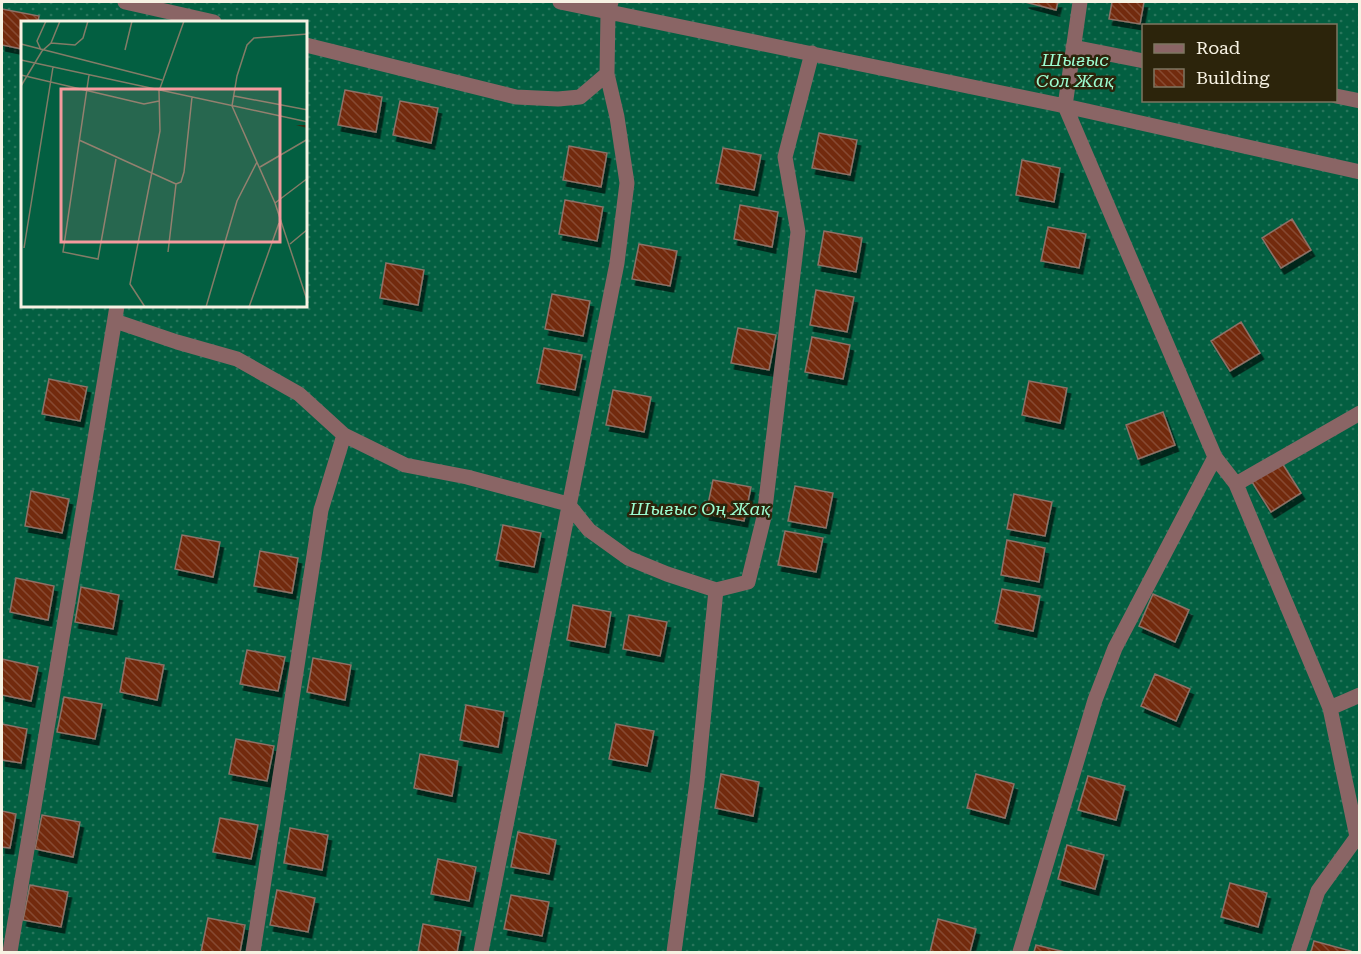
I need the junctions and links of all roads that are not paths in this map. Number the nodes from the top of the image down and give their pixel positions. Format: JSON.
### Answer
{"nodes":[{"id":1,"x":125,"y":2,"type":"edge"},
{"id":2,"x":560,"y":2,"type":"edge"},
{"id":3,"x":1080,"y":2,"type":"edge"},
{"id":4,"x":610,"y":7,"type":"edge"},
{"id":5,"x":161,"y":11,"type":"edge"},
{"id":6,"x":209,"y":21,"type":"edge"},
{"id":7,"x":308,"y":45,"type":"edge"},
{"id":8,"x":1073,"y":48,"type":"junction"},
{"id":9,"x":812,"y":53,"type":"junction"},
{"id":10,"x":1142,"y":60,"type":"edge"},
{"id":11,"x":607,"y":74,"type":"junction"},
{"id":12,"x":1337,"y":96,"type":"edge"},
{"id":13,"x":1359,"y":100,"type":"edge"},
{"id":14,"x":1065,"y":106,"type":"junction"},
{"id":15,"x":1359,"y":172,"type":"edge"},
{"id":16,"x":116,"y":313,"type":"edge"},
{"id":17,"x":1359,"y":413,"type":"edge"},
{"id":18,"x":344,"y":435,"type":"junction"},
{"id":19,"x":1215,"y":457,"type":"junction"},
{"id":20,"x":1236,"y":484,"type":"junction"},
{"id":21,"x":568,"y":504,"type":"junction"},
{"id":22,"x":716,"y":590,"type":"junction"},
{"id":23,"x":1359,"y":695,"type":"edge"},
{"id":24,"x":1330,"y":708,"type":"junction"},
{"id":25,"x":1358,"y":839,"type":"edge"},
{"id":26,"x":10,"y":952,"type":"edge"},
{"id":27,"x":253,"y":952,"type":"edge"},
{"id":28,"x":481,"y":952,"type":"edge"},
{"id":29,"x":674,"y":952,"type":"edge"},
{"id":30,"x":1020,"y":952,"type":"edge"},
{"id":31,"x":1298,"y":952,"type":"edge"}],
"edges":[{"from":1,"to":5,"type":"street"},
{"from":2,"to":4,"type":"street"},
{"from":3,"to":8,"type":"street"},
{"from":4,"to":9,"type":"street"},
{"from":4,"to":11,"type":"street"},
{"from":5,"to":6,"type":"street"},
{"from":7,"to":11,"type":"street"},
{"from":8,"to":10,"type":"street"},
{"from":8,"to":14,"type":"street"},
{"from":9,"to":14,"type":"street"},
{"from":9,"to":22,"type":"street"},
{"from":11,"to":21,"type":"street"},
{"from":12,"to":13,"type":"street"},
{"from":14,"to":15,"type":"street"},
{"from":14,"to":19,"type":"street"},
{"from":16,"to":18,"type":"street"},
{"from":16,"to":26,"type":"street"},
{"from":17,"to":20,"type":"street"},
{"from":18,"to":21,"type":"street"},
{"from":18,"to":27,"type":"street"},
{"from":19,"to":20,"type":"street"},
{"from":19,"to":30,"type":"street"},
{"from":20,"to":24,"type":"street"},
{"from":21,"to":22,"type":"street"},
{"from":21,"to":28,"type":"street"},
{"from":22,"to":29,"type":"street"},
{"from":23,"to":24,"type":"street"},
{"from":24,"to":25,"type":"street"},
{"from":25,"to":31,"type":"street"}]}
